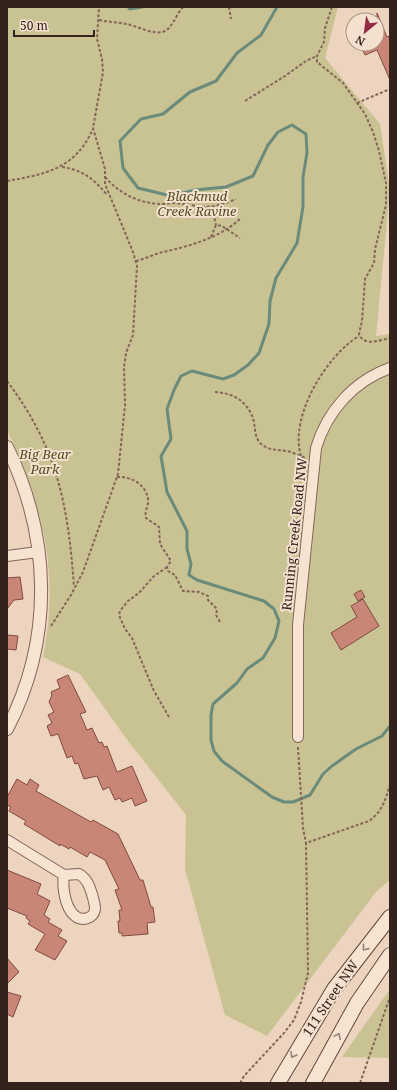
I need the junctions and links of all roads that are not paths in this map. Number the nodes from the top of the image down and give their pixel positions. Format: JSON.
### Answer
{"nodes":[{"id":1,"x":390,"y":368,"type":"edge"},
{"id":2,"x":7,"y":447,"type":"edge"},
{"id":3,"x":38,"y":552,"type":"junction"},
{"id":4,"x":7,"y":556,"type":"edge"},
{"id":5,"x":7,"y":728,"type":"edge"},
{"id":6,"x":298,"y":737,"type":"dead end"},
{"id":7,"x":7,"y":840,"type":"edge"},
{"id":8,"x":64,"y":874,"type":"junction"},
{"id":9,"x":390,"y":918,"type":"edge"},
{"id":10,"x":390,"y":955,"type":"edge"},
{"id":11,"x":278,"y":1083,"type":"edge"},
{"id":12,"x":313,"y":1083,"type":"edge"}],
"edges":[{"from":1,"to":6,"type":"street","name":"Running Creek Road NW"},
{"from":2,"to":3,"type":"street"},
{"from":3,"to":4,"type":"street"},
{"from":3,"to":5,"type":"street"},
{"from":7,"to":8,"type":"street"},
{"from":8,"to":8,"type":"street"},
{"from":9,"to":11,"type":"main road","name":"111 Street NW","one_way":true},
{"from":12,"to":10,"type":"main road","name":"111 Street NW","one_way":true}]}
